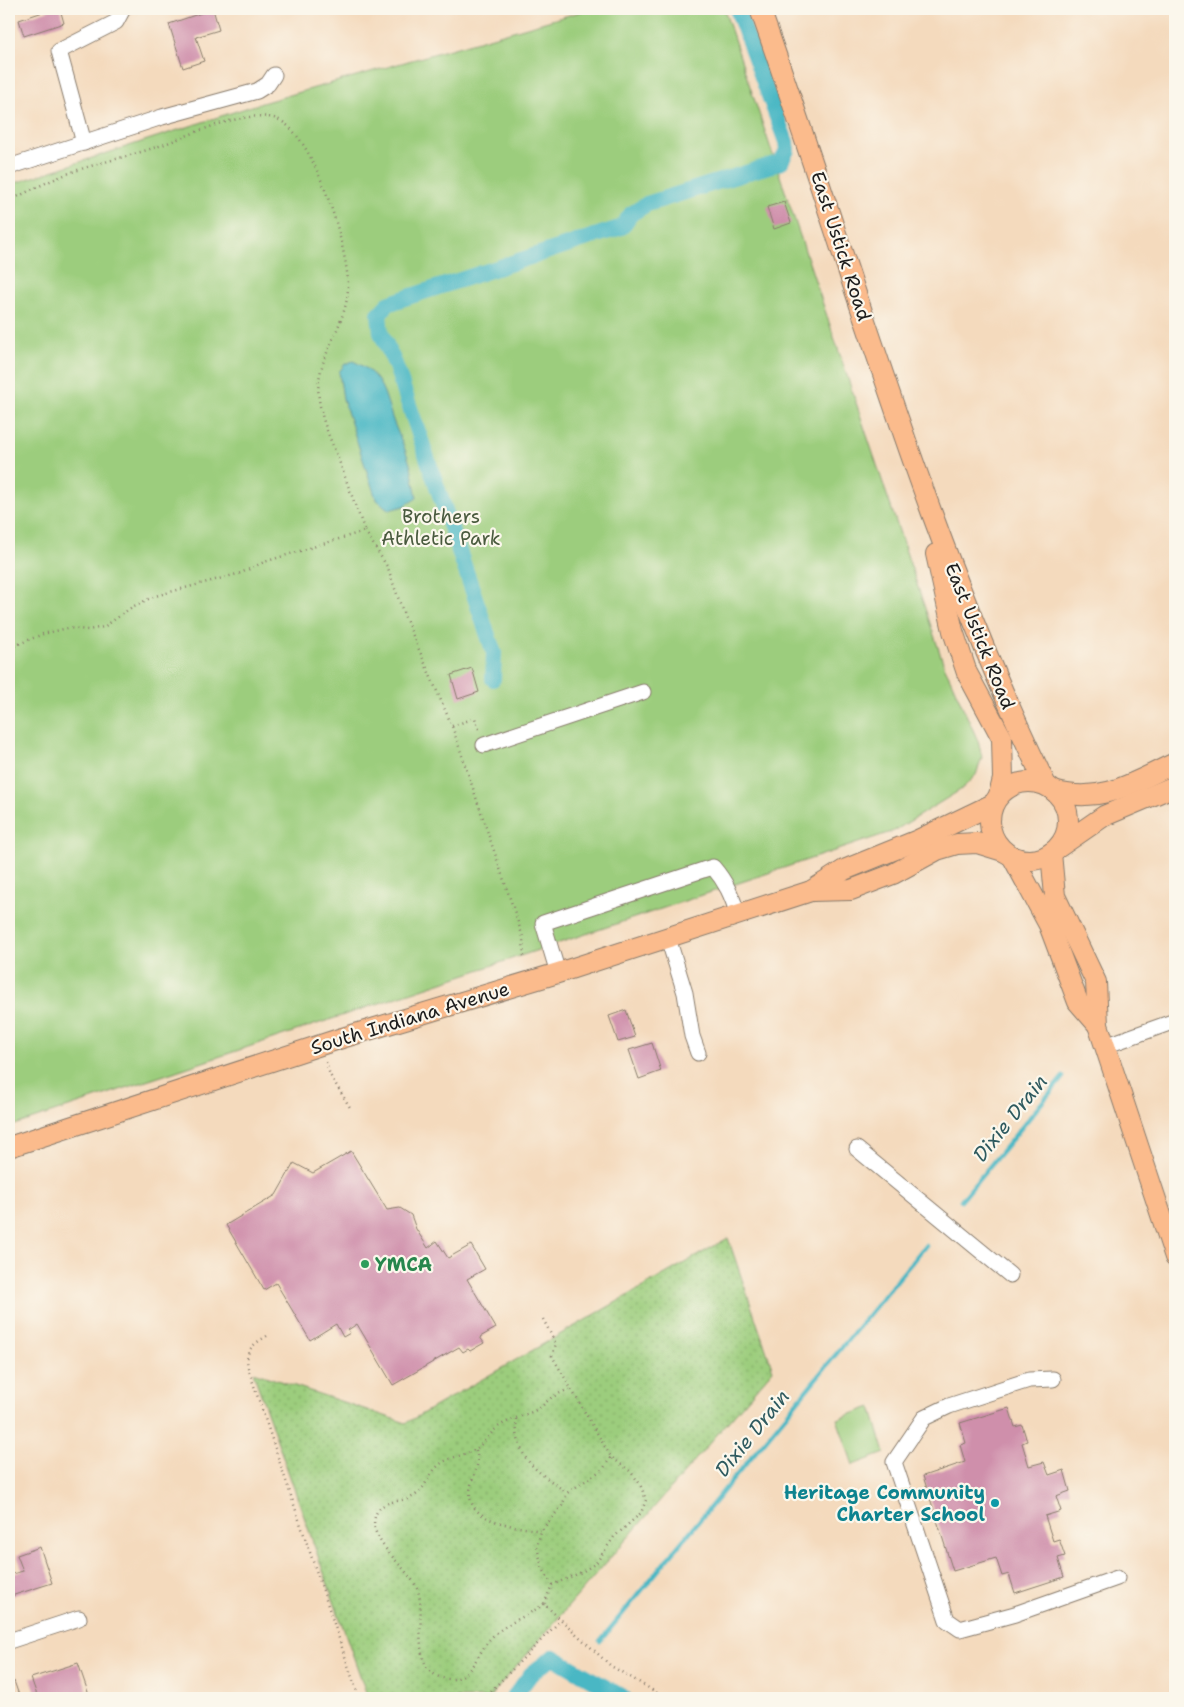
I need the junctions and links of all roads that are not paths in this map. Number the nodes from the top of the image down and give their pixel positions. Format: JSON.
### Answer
{"nodes":[{"id":1,"x":123,"y":9,"type":"edge"},
{"id":2,"x":760,"y":9,"type":"edge"},
{"id":3,"x":274,"y":75,"type":"dead end"},
{"id":4,"x":84,"y":143,"type":"junction"},
{"id":5,"x":9,"y":167,"type":"edge"},
{"id":6,"x":921,"y":483,"type":"junction"},
{"id":7,"x":643,"y":692,"type":"dead end"},
{"id":8,"x":484,"y":745,"type":"road end"},
{"id":9,"x":1175,"y":763,"type":"edge"},
{"id":10,"x":1175,"y":786,"type":"edge"},
{"id":11,"x":1050,"y":788,"type":"junction"},
{"id":12,"x":996,"y":799,"type":"junction"},
{"id":13,"x":1055,"y":850,"type":"junction"},
{"id":14,"x":1007,"y":854,"type":"junction"},
{"id":15,"x":811,"y":891,"type":"junction"},
{"id":16,"x":738,"y":915,"type":"junction"},
{"id":17,"x":668,"y":938,"type":"junction"},
{"id":18,"x":558,"y":973,"type":"junction"},
{"id":19,"x":1175,"y":1021,"type":"edge"},
{"id":20,"x":1098,"y":1025,"type":"junction"},
{"id":21,"x":1105,"y":1046,"type":"junction"},
{"id":22,"x":698,"y":1053,"type":"dead end"},
{"id":23,"x":9,"y":1147,"type":"edge"},
{"id":24,"x":857,"y":1149,"type":"dead end"},
{"id":25,"x":1175,"y":1257,"type":"edge"},
{"id":26,"x":1010,"y":1275,"type":"dead end"},
{"id":27,"x":1053,"y":1380,"type":"dead end"},
{"id":28,"x":1117,"y":1578,"type":"dead end"},
{"id":29,"x":79,"y":1618,"type":"dead end"},
{"id":30,"x":9,"y":1641,"type":"edge"}],
"edges":[{"from":1,"to":4,"type":"street"},
{"from":2,"to":6,"type":"main road","name":"East Ustick Road"},
{"from":3,"to":4,"type":"street"},
{"from":4,"to":5,"type":"street"},
{"from":6,"to":11,"type":"main road","name":"East Ustick Road"},
{"from":6,"to":12,"type":"main road","name":"East Ustick Road"},
{"from":7,"to":8,"type":"street"},
{"from":9,"to":11,"type":"main road"},
{"from":10,"to":13,"type":"main road"},
{"from":11,"to":12,"type":"main road"},
{"from":11,"to":13,"type":"main road"},
{"from":12,"to":14,"type":"main road"},
{"from":12,"to":15,"type":"main road","name":"South Indiana Avenue"},
{"from":13,"to":14,"type":"main road"},
{"from":13,"to":20,"type":"main road"},
{"from":14,"to":15,"type":"main road","name":"South Indiana Avenue"},
{"from":14,"to":20,"type":"main road"},
{"from":15,"to":16,"type":"main road","name":"South Indiana Avenue"},
{"from":16,"to":17,"type":"main road","name":"South Indiana Avenue"},
{"from":16,"to":18,"type":"street"},
{"from":17,"to":18,"type":"main road","name":"South Indiana Avenue"},
{"from":17,"to":22,"type":"street"},
{"from":18,"to":23,"type":"main road","name":"South Indiana Avenue"},
{"from":19,"to":21,"type":"street"},
{"from":20,"to":21,"type":"main road"},
{"from":21,"to":25,"type":"main road"},
{"from":24,"to":26,"type":"street"},
{"from":27,"to":28,"type":"street"},
{"from":29,"to":30,"type":"street"}]}
